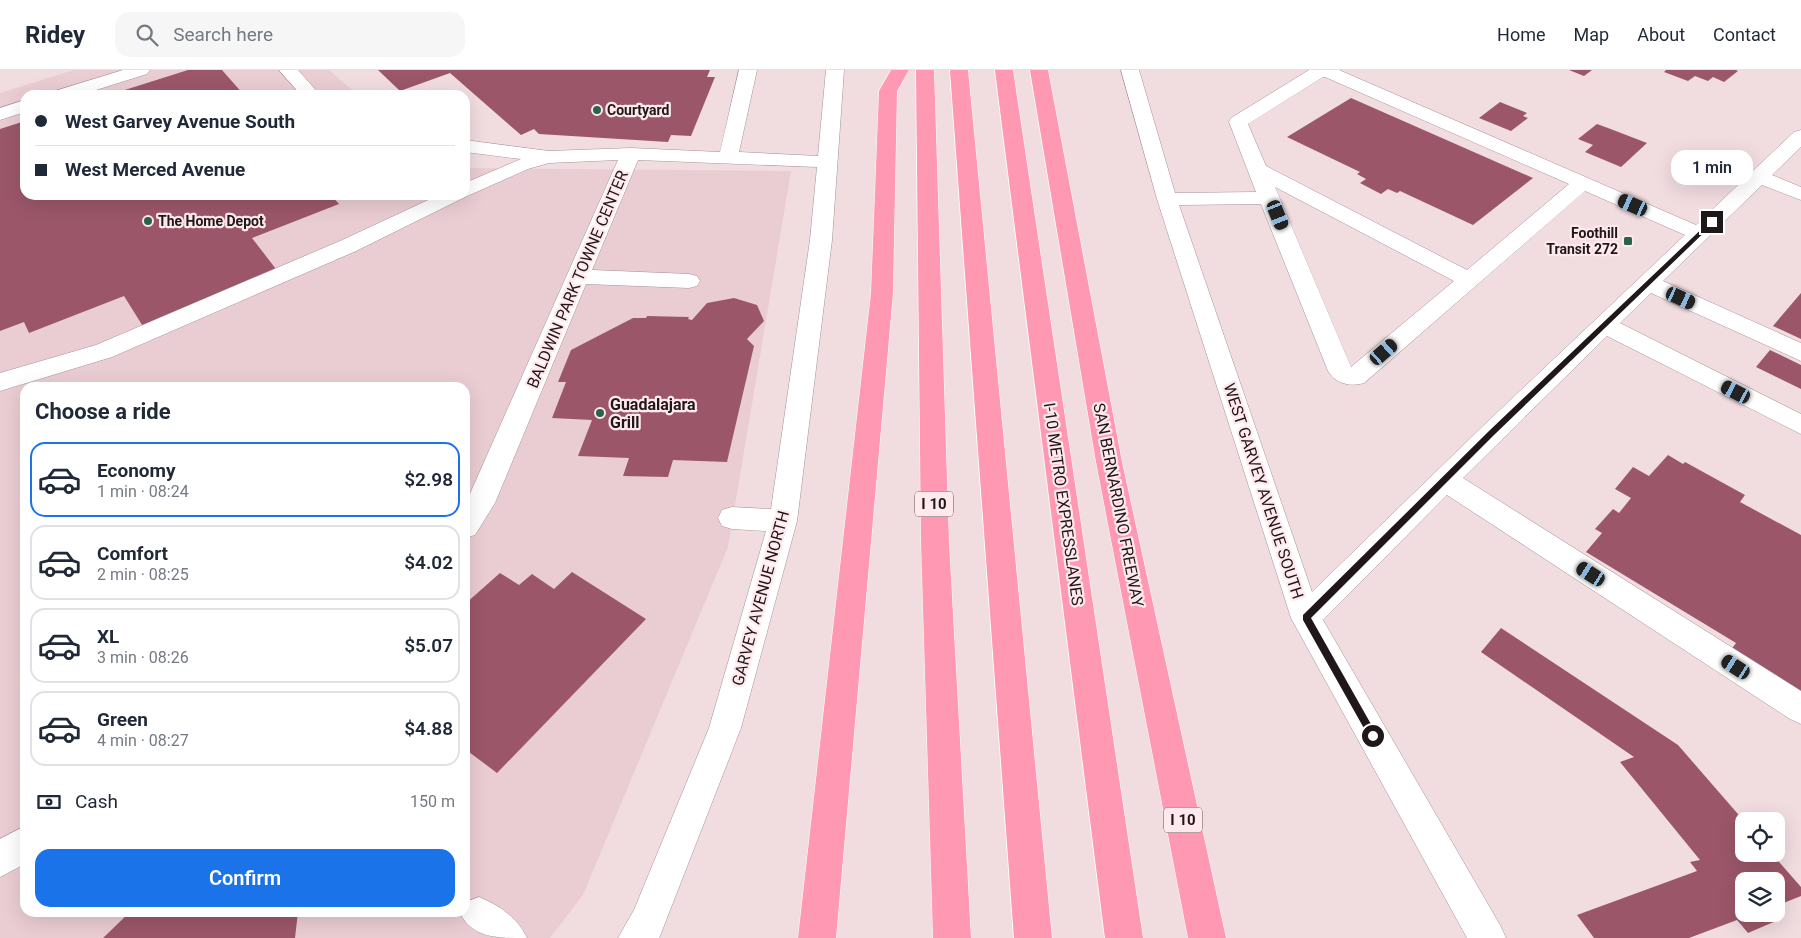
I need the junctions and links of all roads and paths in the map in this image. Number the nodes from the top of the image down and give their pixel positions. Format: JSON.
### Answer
{"nodes":[{"id":1,"x":141,"y":70,"type":"edge"},
{"id":2,"x":288,"y":70,"type":"edge"},
{"id":3,"x":748,"y":70,"type":"edge"},
{"id":4,"x":835,"y":70,"type":"edge"},
{"id":5,"x":900,"y":70,"type":"edge"},
{"id":6,"x":925,"y":70,"type":"edge"},
{"id":7,"x":960,"y":70,"type":"edge"},
{"id":8,"x":1004,"y":70,"type":"edge"},
{"id":9,"x":1038,"y":70,"type":"edge"},
{"id":10,"x":1130,"y":70,"type":"edge"},
{"id":11,"x":76,"y":90,"type":"edge"},
{"id":12,"x":306,"y":90,"type":"edge"},
{"id":13,"x":20,"y":108,"type":"edge"},
{"id":14,"x":0,"y":114,"type":"edge"},
{"id":15,"x":1801,"y":136,"type":"edge"},
{"id":16,"x":470,"y":146,"type":"edge"},
{"id":17,"x":631,"y":154,"type":"junction"},
{"id":18,"x":548,"y":157,"type":"junction"},
{"id":19,"x":728,"y":158,"type":"junction"},
{"id":20,"x":828,"y":162,"type":"junction"},
{"id":21,"x":1258,"y":170,"type":"junction"},
{"id":22,"x":1759,"y":177,"type":"junction"},
{"id":23,"x":1583,"y":183,"type":"junction"},
{"id":24,"x":470,"y":189,"type":"edge"},
{"id":25,"x":1801,"y":194,"type":"edge"},
{"id":26,"x":1271,"y":198,"type":"junction"},
{"id":27,"x":1167,"y":199,"type":"junction"},
{"id":28,"x":445,"y":200,"type":"edge"},
{"id":29,"x":1700,"y":234,"type":"junction"},
{"id":30,"x":578,"y":277,"type":"junction"},
{"id":31,"x":1468,"y":279,"type":"junction"},
{"id":32,"x":689,"y":281,"type":"dead end"},
{"id":33,"x":1648,"y":283,"type":"junction"},
{"id":34,"x":1605,"y":325,"type":"junction"},
{"id":35,"x":1801,"y":352,"type":"edge"},
{"id":36,"x":0,"y":382,"type":"edge"},
{"id":37,"x":1801,"y":425,"type":"edge"},
{"id":38,"x":1445,"y":480,"type":"junction"},
{"id":39,"x":732,"y":518,"type":"dead end"},
{"id":40,"x":470,"y":520,"type":"edge"},
{"id":41,"x":783,"y":521,"type":"junction"},
{"id":42,"x":1306,"y":618,"type":"junction"},
{"id":43,"x":1159,"y":701,"type":"junction"},
{"id":44,"x":1801,"y":709,"type":"edge"},
{"id":45,"x":20,"y":847,"type":"edge"},
{"id":46,"x":0,"y":859,"type":"edge"},
{"id":47,"x":479,"y":915,"type":"dead end"},
{"id":48,"x":508,"y":938,"type":"edge"},
{"id":49,"x":637,"y":938,"type":"edge"},
{"id":50,"x":817,"y":938,"type":"edge"},
{"id":51,"x":952,"y":938,"type":"edge"},
{"id":52,"x":1033,"y":938,"type":"edge"},
{"id":53,"x":1124,"y":938,"type":"edge"},
{"id":54,"x":1207,"y":938,"type":"edge"},
{"id":55,"x":1226,"y":938,"type":"edge"},
{"id":56,"x":1487,"y":938,"type":"edge"}],
"edges":[{"from":1,"to":11,"type":"street"},
{"from":2,"to":12,"type":"street"},
{"from":3,"to":19,"type":"street"},
{"from":4,"to":20,"type":"street","name":"GARVEY AVENUE NORTH"},
{"from":5,"to":50,"type":"highway"},
{"from":6,"to":51,"type":"highway","number":"I 10"},
{"from":7,"to":52,"type":"highway"},
{"from":8,"to":53,"type":"highway","name":"I-10 METRO EXPRESSLANES"},
{"from":9,"to":43,"type":"highway","name":"SAN BERNARDINO FREEWAY","number":"I 10"},
{"from":10,"to":27,"type":"street","name":"WEST GARVEY AVENUE SOUTH"},
{"from":13,"to":14,"type":"street"},
{"from":15,"to":22,"type":"street"},
{"from":16,"to":18,"type":"street"},
{"from":17,"to":18,"type":"street"},
{"from":17,"to":19,"type":"street","name":"BALDWIN PARK TOWNE CENTER"},
{"from":17,"to":30,"type":"street","name":"BALDWIN PARK TOWNE CENTER"},
{"from":18,"to":24,"type":"street"},
{"from":19,"to":20,"type":"street","name":"BALDWIN PARK TOWNE CENTER"},
{"from":20,"to":41,"type":"street","name":"GARVEY AVENUE NORTH"},
{"from":21,"to":23,"type":"street"},
{"from":21,"to":26,"type":"street"},
{"from":21,"to":31,"type":"street"},
{"from":22,"to":25,"type":"street"},
{"from":22,"to":29,"type":"street"},
{"from":23,"to":29,"type":"street"},
{"from":23,"to":31,"type":"street"},
{"from":26,"to":27,"type":"street"},
{"from":26,"to":31,"type":"street"},
{"from":27,"to":42,"type":"street","name":"WEST GARVEY AVENUE SOUTH"},
{"from":28,"to":36,"type":"street"},
{"from":29,"to":33,"type":"street"},
{"from":30,"to":32,"type":"street"},
{"from":30,"to":40,"type":"street","name":"BALDWIN PARK TOWNE CENTER"},
{"from":33,"to":34,"type":"street"},
{"from":33,"to":35,"type":"street"},
{"from":34,"to":37,"type":"street"},
{"from":34,"to":38,"type":"street"},
{"from":38,"to":42,"type":"street"},
{"from":38,"to":44,"type":"street"},
{"from":39,"to":41,"type":"street"},
{"from":41,"to":49,"type":"street","name":"GARVEY AVENUE NORTH"},
{"from":42,"to":56,"type":"street","name":"WEST GARVEY AVENUE SOUTH"},
{"from":43,"to":54,"type":"highway","name":"SAN BERNARDINO FREEWAY","number":"I 10"},
{"from":43,"to":55,"type":"highway"},
{"from":45,"to":46,"type":"street"},
{"from":47,"to":48,"type":"street"}]}
